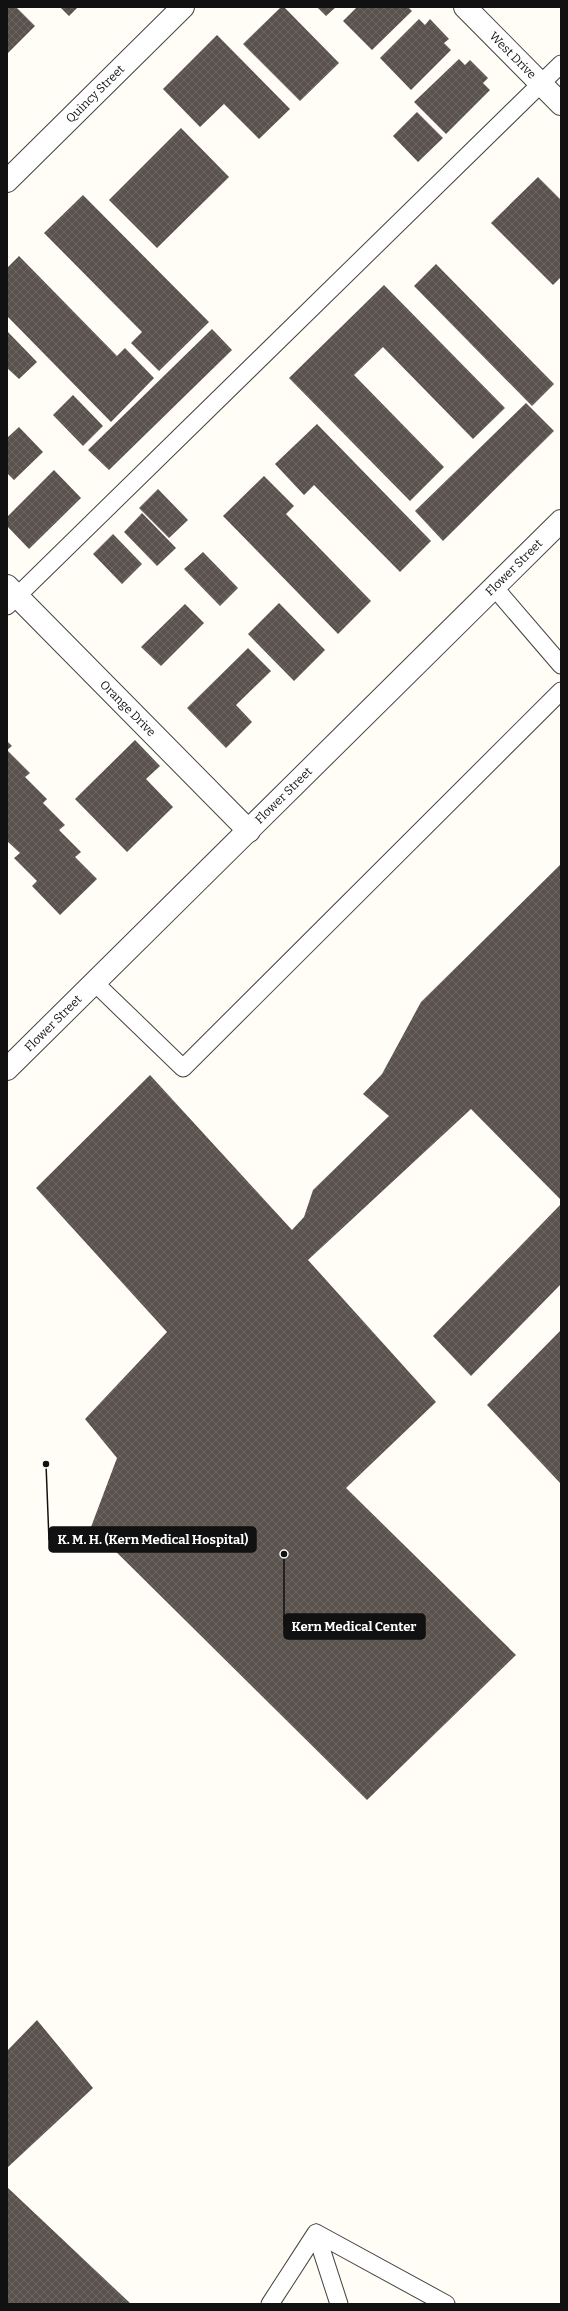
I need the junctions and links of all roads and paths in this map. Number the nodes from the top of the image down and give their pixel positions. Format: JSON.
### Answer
{"nodes":[{"id":1,"x":183,"y":7,"type":"edge"},
{"id":2,"x":464,"y":7,"type":"edge"},
{"id":3,"x":561,"y":64,"type":"edge"},
{"id":4,"x":541,"y":84,"type":"junction"},
{"id":5,"x":561,"y":104,"type":"edge"},
{"id":6,"x":7,"y":181,"type":"edge"},
{"id":7,"x":561,"y":521,"type":"edge"},
{"id":8,"x":494,"y":587,"type":"junction"},
{"id":9,"x":10,"y":596,"type":"edge"},
{"id":10,"x":561,"y":665,"type":"edge"},
{"id":11,"x":561,"y":691,"type":"edge"},
{"id":12,"x":249,"y":830,"type":"junction"},
{"id":13,"x":94,"y":983,"type":"junction"},
{"id":14,"x":7,"y":1070,"type":"edge"},
{"id":15,"x":316,"y":2233,"type":"junction"},
{"id":16,"x":270,"y":2304,"type":"edge"},
{"id":17,"x":339,"y":2304,"type":"edge"},
{"id":18,"x":446,"y":2304,"type":"edge"}],
"edges":[{"from":1,"to":6,"type":"street","name":"Quincy Street"},
{"from":2,"to":4,"type":"street","name":"West Drive"},
{"from":3,"to":4,"type":"lane"},
{"from":4,"to":5,"type":"street","name":"West Drive"},
{"from":4,"to":9,"type":"lane"},
{"from":7,"to":8,"type":"street","name":"Flower Street"},
{"from":8,"to":10,"type":"lane"},
{"from":8,"to":12,"type":"street","name":"Flower Street"},
{"from":9,"to":12,"type":"street","name":"Orange Drive"},
{"from":11,"to":13,"type":"lane"},
{"from":12,"to":13,"type":"street","name":"Flower Street"},
{"from":13,"to":14,"type":"street","name":"Flower Street"},
{"from":15,"to":16,"type":"lane"},
{"from":15,"to":17,"type":"lane"},
{"from":15,"to":18,"type":"lane"}]}
